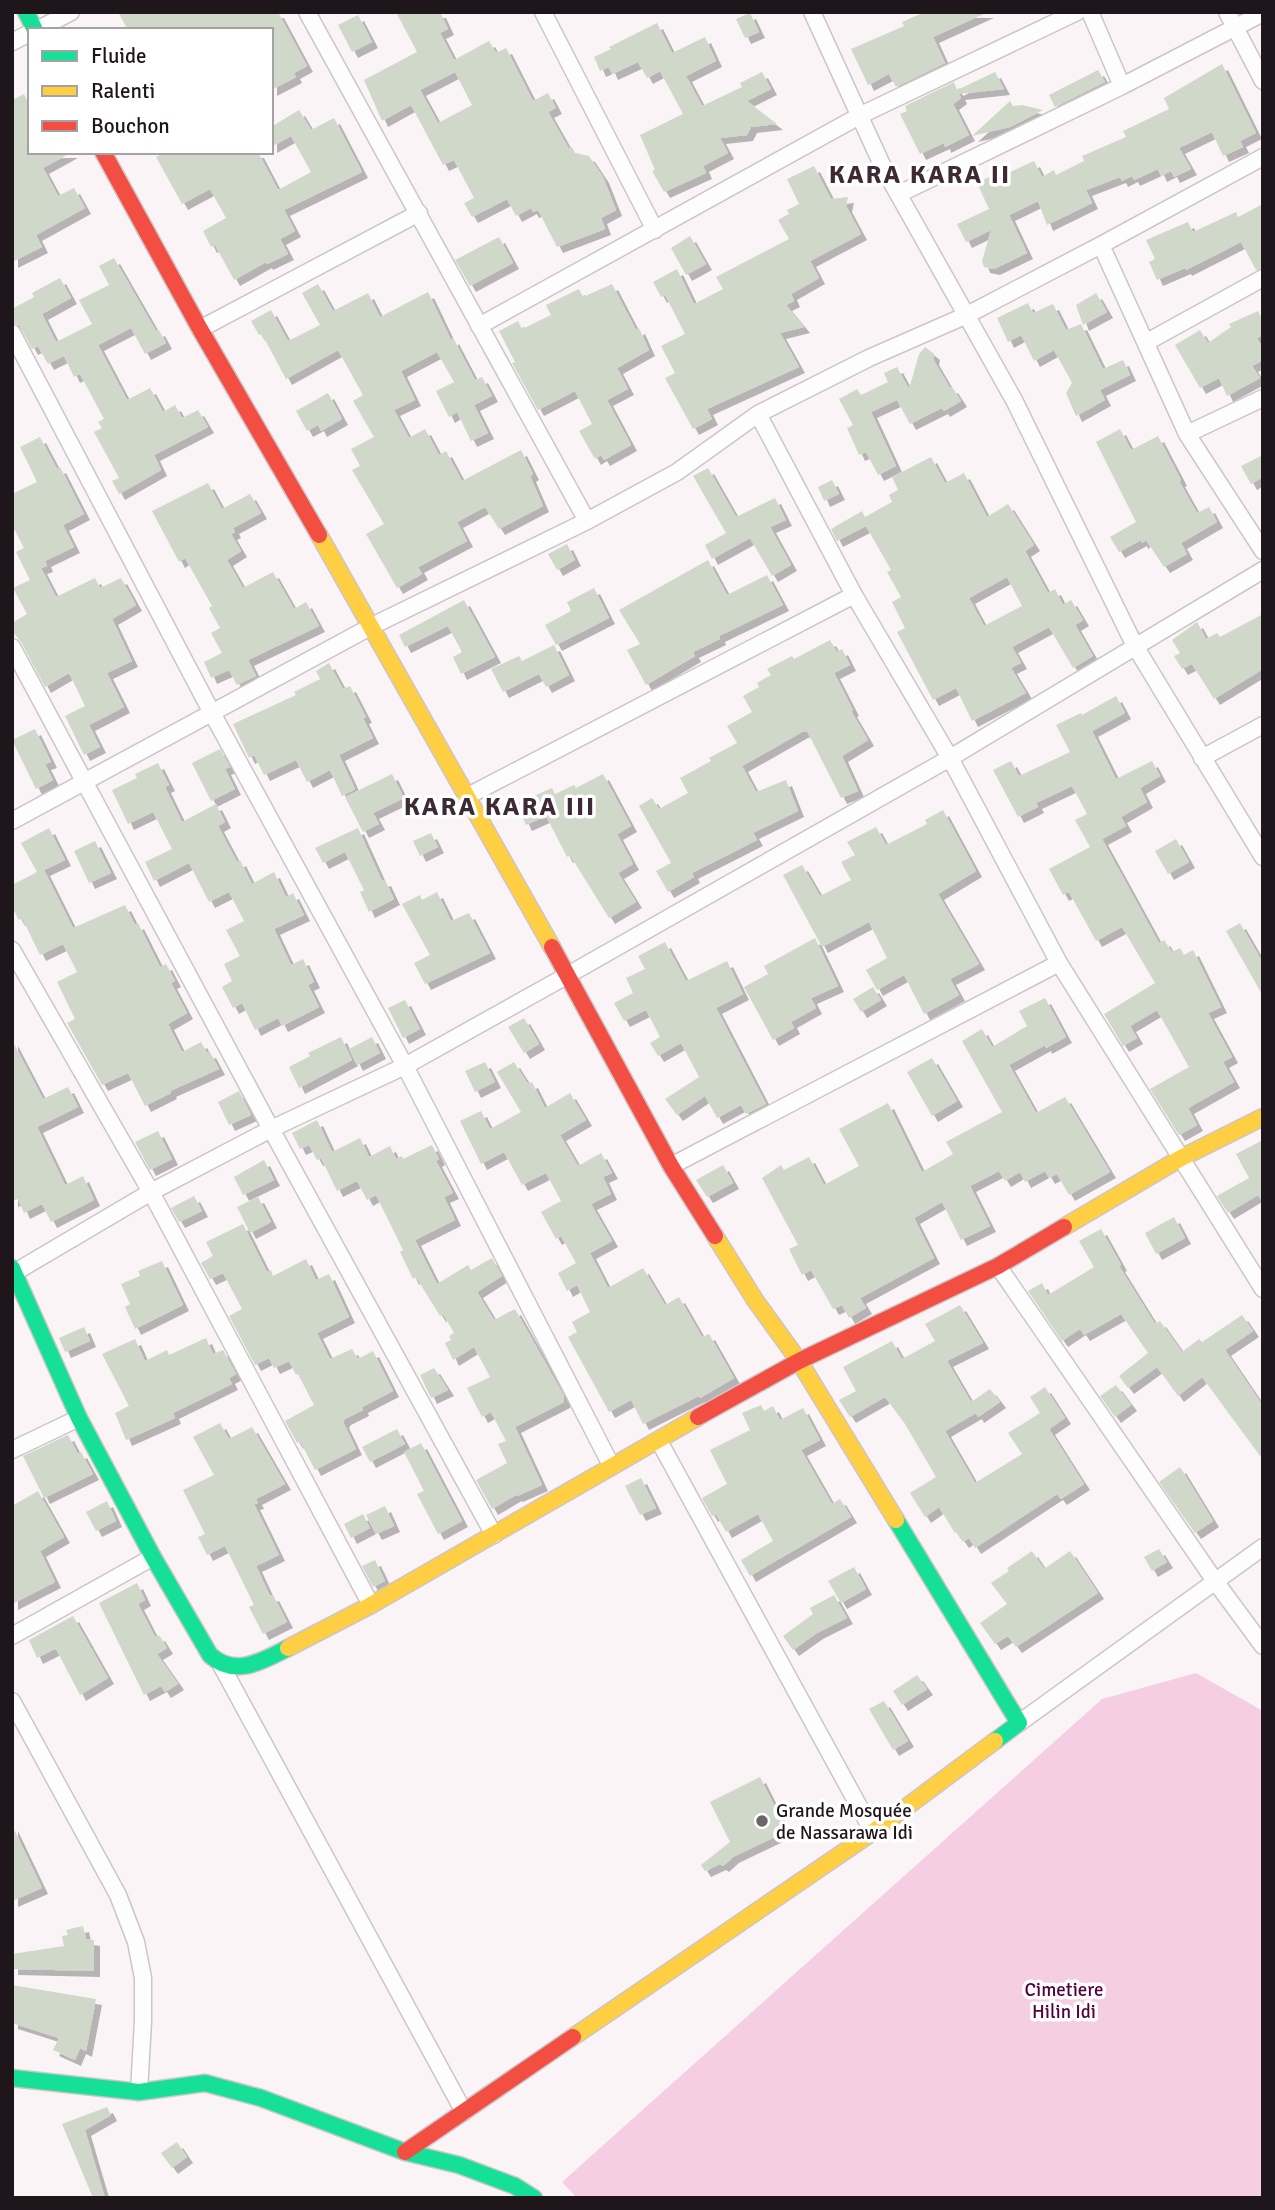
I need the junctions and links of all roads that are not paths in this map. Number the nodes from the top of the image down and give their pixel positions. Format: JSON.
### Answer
{"nodes":[{"id":1,"x":26,"y":12,"type":"edge"},
{"id":2,"x":71,"y":12,"type":"edge"},
{"id":3,"x":307,"y":12,"type":"edge"},
{"id":4,"x":543,"y":12,"type":"edge"},
{"id":5,"x":812,"y":12,"type":"edge"},
{"id":6,"x":1077,"y":12,"type":"edge"},
{"id":7,"x":1090,"y":12,"type":"edge"},
{"id":8,"x":1227,"y":12,"type":"edge"},
{"id":9,"x":1263,"y":13,"type":"edge"},
{"id":10,"x":35,"y":28,"type":"edge"},
{"id":11,"x":40,"y":28,"type":"edge"},
{"id":12,"x":1235,"y":28,"type":"junction"},
{"id":13,"x":28,"y":34,"type":"edge"},
{"id":14,"x":12,"y":42,"type":"edge"},
{"id":15,"x":1263,"y":81,"type":"edge"},
{"id":16,"x":1122,"y":86,"type":"junction"},
{"id":17,"x":861,"y":115,"type":"junction"},
{"id":18,"x":104,"y":154,"type":"edge"},
{"id":19,"x":1263,"y":157,"type":"edge"},
{"id":20,"x":899,"y":194,"type":"junction"},
{"id":21,"x":419,"y":213,"type":"junction"},
{"id":22,"x":655,"y":230,"type":"junction"},
{"id":23,"x":1101,"y":245,"type":"junction"},
{"id":24,"x":1263,"y":278,"type":"edge"},
{"id":25,"x":967,"y":314,"type":"junction"},
{"id":26,"x":479,"y":326,"type":"junction"},
{"id":27,"x":200,"y":329,"type":"junction"},
{"id":28,"x":12,"y":333,"type":"edge"},
{"id":29,"x":1147,"y":342,"type":"junction"},
{"id":30,"x":1263,"y":398,"type":"edge"},
{"id":31,"x":758,"y":414,"type":"junction"},
{"id":32,"x":1187,"y":434,"type":"junction"},
{"id":33,"x":587,"y":521,"type":"junction"},
{"id":34,"x":1263,"y":551,"type":"edge"},
{"id":35,"x":1263,"y":570,"type":"edge"},
{"id":36,"x":854,"y":595,"type":"junction"},
{"id":37,"x":372,"y":626,"type":"junction"},
{"id":38,"x":12,"y":646,"type":"edge"},
{"id":39,"x":1135,"y":646,"type":"junction"},
{"id":40,"x":212,"y":713,"type":"junction"},
{"id":41,"x":1263,"y":725,"type":"edge"},
{"id":42,"x":950,"y":758,"type":"junction"},
{"id":43,"x":1202,"y":758,"type":"junction"},
{"id":44,"x":86,"y":781,"type":"junction"},
{"id":45,"x":466,"y":797,"type":"junction"},
{"id":46,"x":12,"y":821,"type":"edge"},
{"id":47,"x":1263,"y":857,"type":"edge"},
{"id":48,"x":12,"y":950,"type":"edge"},
{"id":49,"x":1059,"y":963,"type":"junction"},
{"id":50,"x":568,"y":975,"type":"junction"},
{"id":51,"x":405,"y":1066,"type":"junction"},
{"id":52,"x":1263,"y":1117,"type":"edge"},
{"id":53,"x":271,"y":1129,"type":"junction"},
{"id":54,"x":1181,"y":1158,"type":"junction"},
{"id":55,"x":671,"y":1166,"type":"junction"},
{"id":56,"x":151,"y":1192,"type":"junction"},
{"id":57,"x":999,"y":1266,"type":"junction"},
{"id":58,"x":13,"y":1271,"type":"edge"},
{"id":59,"x":1263,"y":1289,"type":"edge"},
{"id":60,"x":799,"y":1361,"type":"junction"},
{"id":61,"x":79,"y":1418,"type":"junction"},
{"id":62,"x":659,"y":1441,"type":"junction"},
{"id":63,"x":12,"y":1450,"type":"edge"},
{"id":64,"x":611,"y":1465,"type":"junction"},
{"id":65,"x":494,"y":1535,"type":"junction"},
{"id":66,"x":1263,"y":1547,"type":"edge"},
{"id":67,"x":153,"y":1557,"type":"junction"},
{"id":68,"x":1215,"y":1581,"type":"junction"},
{"id":69,"x":371,"y":1605,"type":"junction"},
{"id":70,"x":12,"y":1636,"type":"edge"},
{"id":71,"x":1263,"y":1646,"type":"edge"},
{"id":72,"x":221,"y":1665,"type":"junction"},
{"id":73,"x":12,"y":1701,"type":"edge"},
{"id":74,"x":1020,"y":1723,"type":"junction"},
{"id":75,"x":873,"y":1832,"type":"junction"},
{"id":76,"x":12,"y":2078,"type":"edge"},
{"id":77,"x":139,"y":2092,"type":"junction"},
{"id":78,"x":464,"y":2112,"type":"junction"},
{"id":79,"x":405,"y":2152,"type":"junction"},
{"id":80,"x":534,"y":2198,"type":"edge"}],
"edges":[{"from":1,"to":10,"type":"street"},
{"from":2,"to":11,"type":"street"},
{"from":3,"to":21,"type":"street"},
{"from":4,"to":22,"type":"street"},
{"from":5,"to":17,"type":"street"},
{"from":6,"to":17,"type":"street"},
{"from":7,"to":16,"type":"street"},
{"from":8,"to":12,"type":"street"},
{"from":9,"to":12,"type":"street"},
{"from":12,"to":15,"type":"street"},
{"from":12,"to":16,"type":"street"},
{"from":13,"to":14,"type":"street"},
{"from":16,"to":20,"type":"street"},
{"from":17,"to":20,"type":"street"},
{"from":17,"to":22,"type":"street"},
{"from":18,"to":27,"type":"street"},
{"from":19,"to":23,"type":"street"},
{"from":20,"to":25,"type":"street"},
{"from":21,"to":26,"type":"street"},
{"from":21,"to":27,"type":"street"},
{"from":22,"to":26,"type":"street"},
{"from":23,"to":25,"type":"street"},
{"from":23,"to":29,"type":"street"},
{"from":24,"to":29,"type":"street"},
{"from":25,"to":31,"type":"street"},
{"from":25,"to":39,"type":"street"},
{"from":26,"to":33,"type":"street"},
{"from":27,"to":37,"type":"street"},
{"from":28,"to":40,"type":"street"},
{"from":29,"to":32,"type":"street"},
{"from":30,"to":32,"type":"street"},
{"from":31,"to":33,"type":"street"},
{"from":31,"to":36,"type":"street"},
{"from":32,"to":34,"type":"street"},
{"from":33,"to":37,"type":"street"},
{"from":35,"to":39,"type":"street"},
{"from":36,"to":42,"type":"street"},
{"from":36,"to":45,"type":"street"},
{"from":37,"to":40,"type":"street"},
{"from":37,"to":45,"type":"street"},
{"from":38,"to":44,"type":"street"},
{"from":39,"to":42,"type":"street"},
{"from":39,"to":43,"type":"street"},
{"from":40,"to":44,"type":"street"},
{"from":40,"to":51,"type":"street"},
{"from":41,"to":43,"type":"street"},
{"from":42,"to":49,"type":"street"},
{"from":42,"to":50,"type":"street"},
{"from":43,"to":47,"type":"street"},
{"from":44,"to":46,"type":"street"},
{"from":44,"to":53,"type":"street"},
{"from":45,"to":50,"type":"street"},
{"from":48,"to":56,"type":"street"},
{"from":49,"to":54,"type":"street"},
{"from":49,"to":55,"type":"street"},
{"from":50,"to":51,"type":"street"},
{"from":50,"to":55,"type":"street"},
{"from":51,"to":53,"type":"street"},
{"from":51,"to":64,"type":"street"},
{"from":52,"to":54,"type":"street"},
{"from":53,"to":56,"type":"street"},
{"from":53,"to":65,"type":"street"},
{"from":54,"to":57,"type":"street"},
{"from":54,"to":59,"type":"street"},
{"from":55,"to":60,"type":"street"},
{"from":56,"to":58,"type":"street"},
{"from":56,"to":69,"type":"street"},
{"from":57,"to":60,"type":"street"},
{"from":57,"to":68,"type":"street"},
{"from":58,"to":61,"type":"street"},
{"from":60,"to":62,"type":"street"},
{"from":60,"to":74,"type":"street"},
{"from":61,"to":63,"type":"street"},
{"from":61,"to":67,"type":"street"},
{"from":62,"to":64,"type":"street"},
{"from":62,"to":75,"type":"street"},
{"from":64,"to":65,"type":"street"},
{"from":65,"to":69,"type":"street"},
{"from":66,"to":68,"type":"street"},
{"from":67,"to":70,"type":"street"},
{"from":67,"to":72,"type":"street"},
{"from":68,"to":71,"type":"street"},
{"from":68,"to":74,"type":"street"},
{"from":69,"to":72,"type":"street"},
{"from":72,"to":78,"type":"street"},
{"from":73,"to":77,"type":"street"},
{"from":74,"to":75,"type":"street"},
{"from":75,"to":78,"type":"street"},
{"from":76,"to":77,"type":"street"},
{"from":77,"to":79,"type":"street"},
{"from":78,"to":79,"type":"street"},
{"from":79,"to":80,"type":"street"}]}
